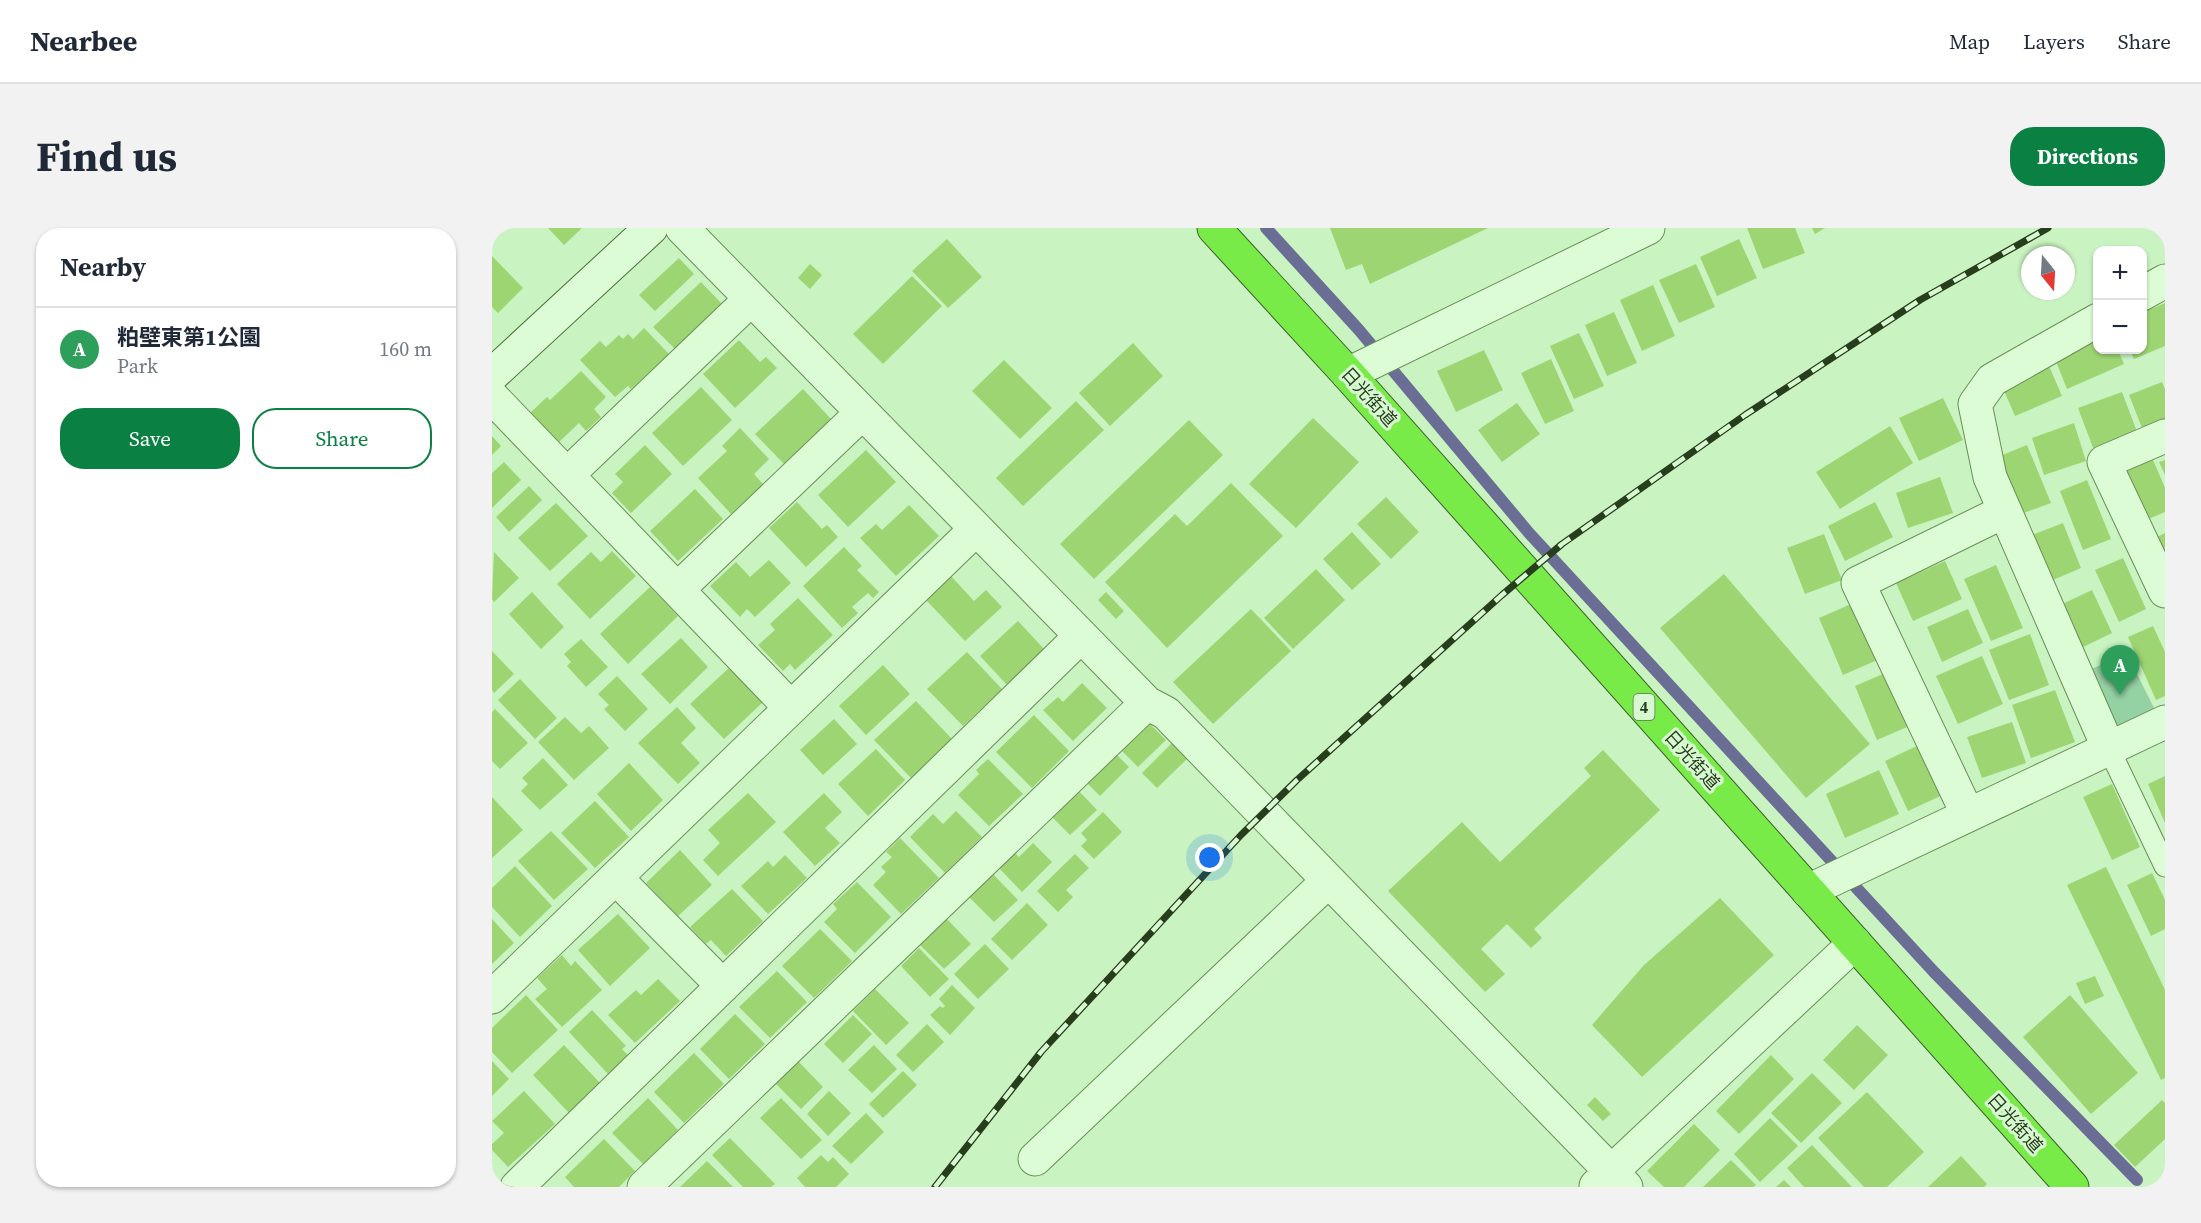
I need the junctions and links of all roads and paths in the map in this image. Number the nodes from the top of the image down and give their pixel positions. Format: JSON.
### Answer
{"nodes":[{"id":1,"x":651,"y":228,"type":"edge"},
{"id":2,"x":682,"y":228,"type":"edge"},
{"id":3,"x":1214,"y":228,"type":"edge"},
{"id":4,"x":1648,"y":228,"type":"edge"},
{"id":5,"x":2165,"y":281,"type":"edge"},
{"id":6,"x":2147,"y":291,"type":"edge"},
{"id":7,"x":751,"y":299,"type":"junction"},
{"id":8,"x":2093,"y":322,"type":"edge"},
{"id":9,"x":1348,"y":374,"type":"junction"},
{"id":10,"x":492,"y":375,"type":"edge"},
{"id":11,"x":492,"y":397,"type":"edge"},
{"id":12,"x":862,"y":412,"type":"junction"},
{"id":13,"x":2165,"y":436,"type":"edge"},
{"id":14,"x":567,"y":475,"type":"junction"},
{"id":15,"x":2005,"y":511,"type":"junction"},
{"id":16,"x":976,"y":529,"type":"junction"},
{"id":17,"x":678,"y":589,"type":"junction"},
{"id":18,"x":2165,"y":591,"type":"edge"},
{"id":19,"x":1081,"y":636,"type":"junction"},
{"id":20,"x":1147,"y":703,"type":"junction"},
{"id":21,"x":790,"y":707,"type":"junction"},
{"id":22,"x":2165,"y":722,"type":"edge"},
{"id":23,"x":2109,"y":749,"type":"junction"},
{"id":24,"x":1968,"y":815,"type":"junction"},
{"id":25,"x":2165,"y":866,"type":"edge"},
{"id":26,"x":616,"y":878,"type":"junction"},
{"id":27,"x":1328,"y":881,"type":"junction"},
{"id":28,"x":1808,"y":891,"type":"junction"},
{"id":29,"x":1855,"y":943,"type":"junction"},
{"id":30,"x":723,"y":986,"type":"junction"},
{"id":31,"x":492,"y":998,"type":"edge"},
{"id":32,"x":1035,"y":1159,"type":"dead end"},
{"id":33,"x":1611,"y":1182,"type":"edge"},
{"id":34,"x":517,"y":1187,"type":"edge"},
{"id":35,"x":644,"y":1187,"type":"edge"},
{"id":36,"x":2072,"y":1187,"type":"edge"}],
"edges":[{"from":1,"to":10,"type":"street"},
{"from":2,"to":7,"type":"street"},
{"from":3,"to":9,"type":"highway","name":"日光街道","number":"4"},
{"from":4,"to":9,"type":"street"},
{"from":5,"to":6,"type":"street"},
{"from":7,"to":12,"type":"street"},
{"from":7,"to":14,"type":"street"},
{"from":8,"to":15,"type":"street"},
{"from":9,"to":28,"type":"highway","name":"日光街道","number":"4"},
{"from":11,"to":14,"type":"street"},
{"from":12,"to":16,"type":"street"},
{"from":12,"to":17,"type":"street"},
{"from":13,"to":18,"type":"street"},
{"from":14,"to":17,"type":"street"},
{"from":15,"to":23,"type":"street"},
{"from":15,"to":24,"type":"street"},
{"from":16,"to":19,"type":"street"},
{"from":16,"to":21,"type":"street"},
{"from":17,"to":21,"type":"street"},
{"from":19,"to":20,"type":"street"},
{"from":19,"to":30,"type":"street"},
{"from":20,"to":27,"type":"street"},
{"from":20,"to":35,"type":"street"},
{"from":21,"to":26,"type":"street"},
{"from":22,"to":23,"type":"street"},
{"from":23,"to":24,"type":"street"},
{"from":23,"to":25,"type":"lane"},
{"from":24,"to":28,"type":"street"},
{"from":26,"to":30,"type":"street"},
{"from":26,"to":31,"type":"street"},
{"from":27,"to":32,"type":"street"},
{"from":27,"to":33,"type":"street"},
{"from":28,"to":29,"type":"highway","name":"日光街道","number":"4"},
{"from":29,"to":33,"type":"street"},
{"from":29,"to":36,"type":"highway","name":"日光街道","number":"4"},
{"from":30,"to":34,"type":"street"}]}
